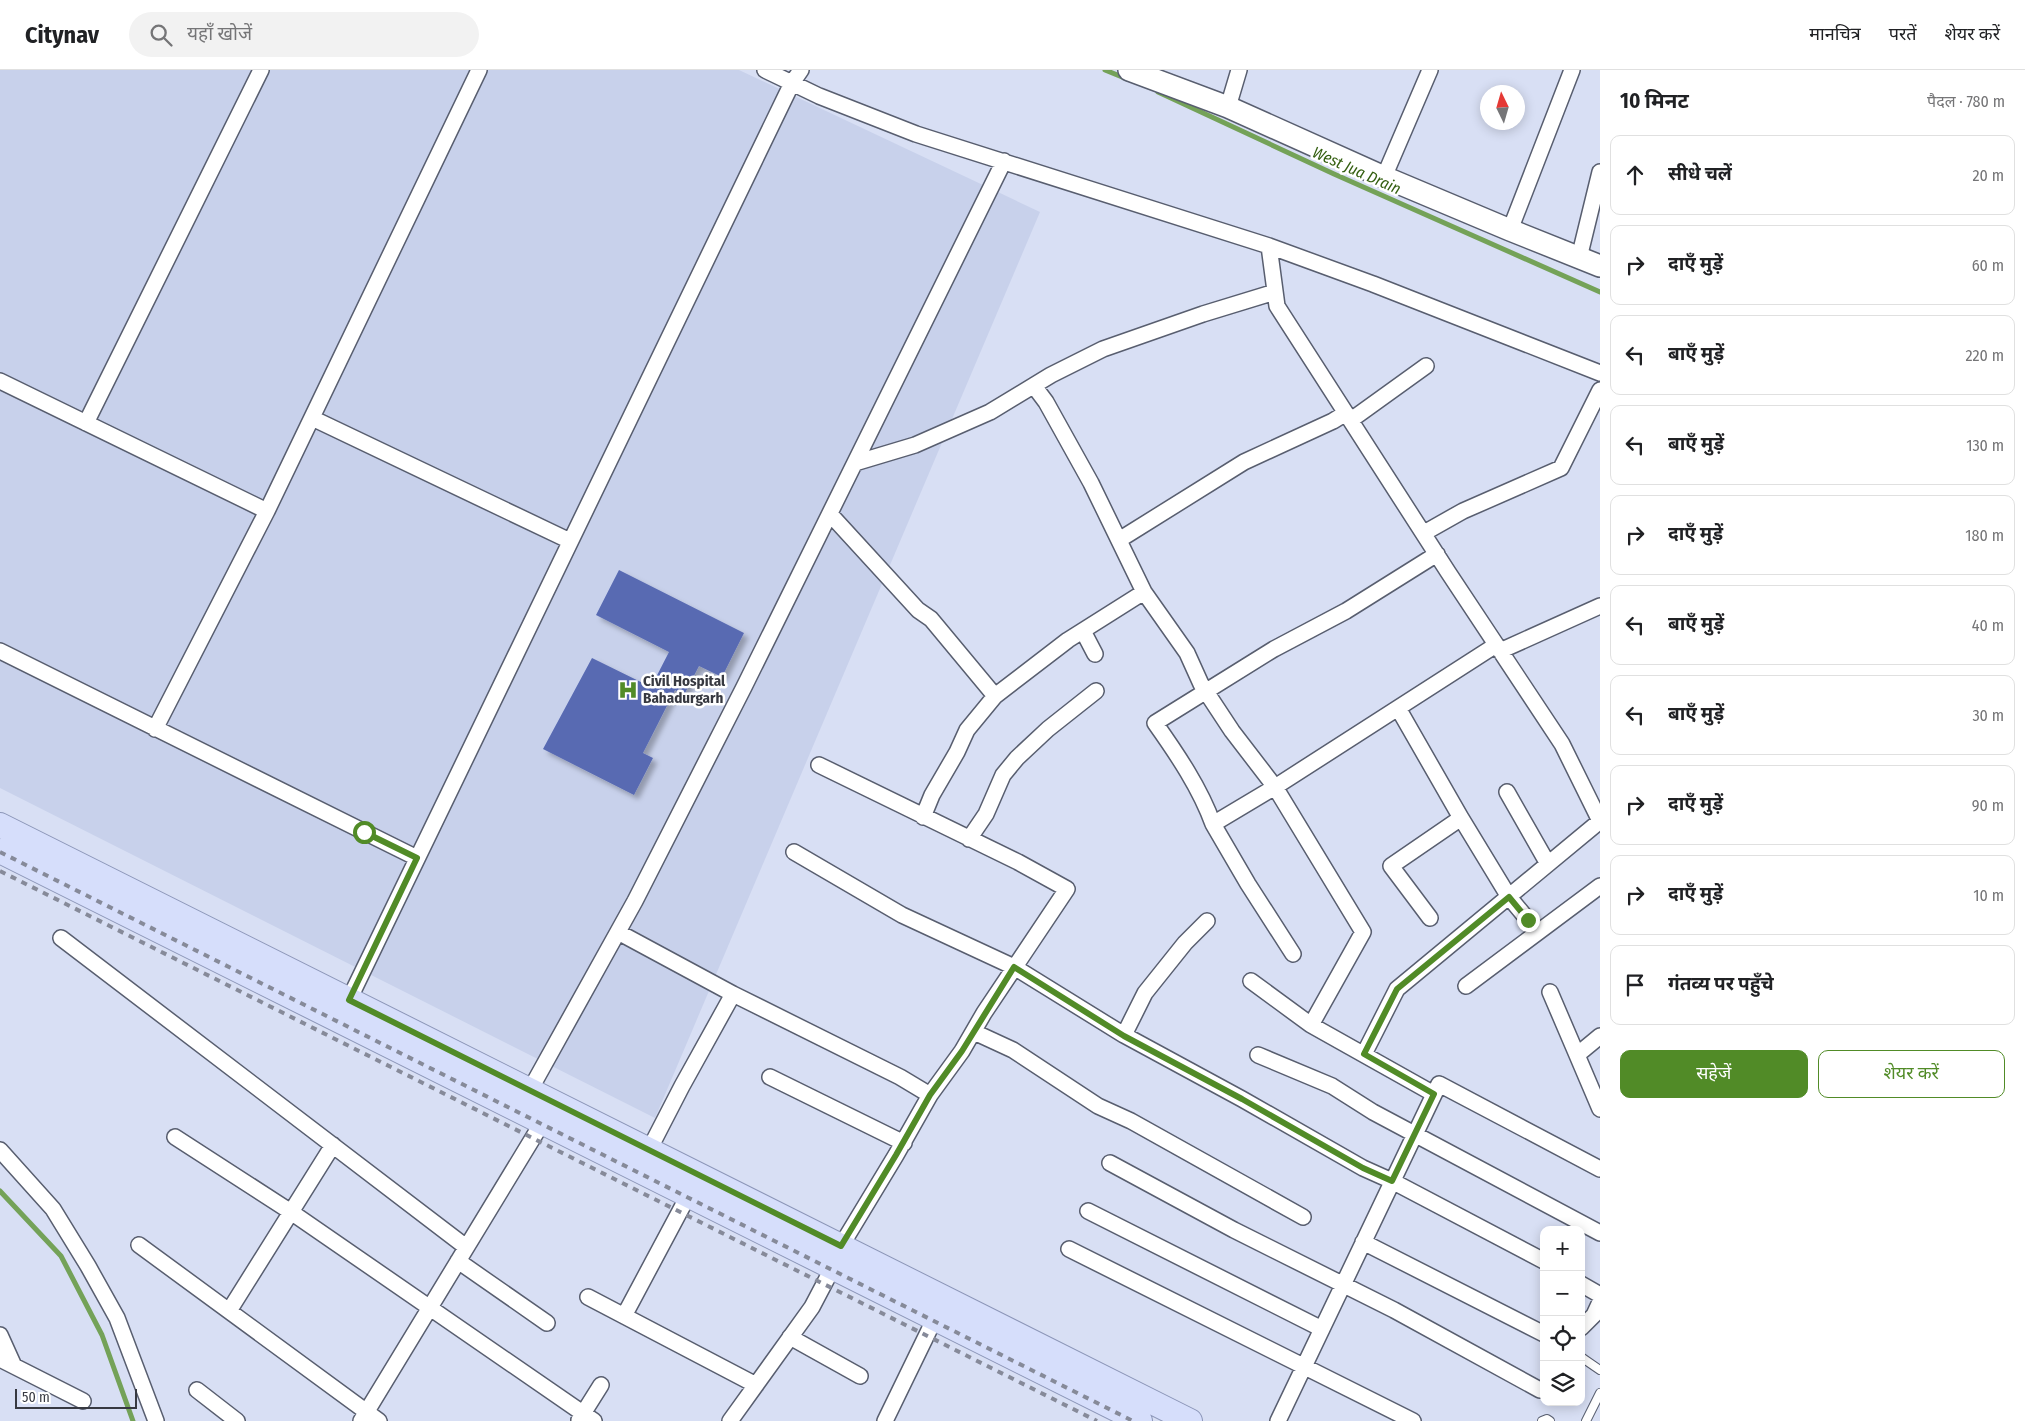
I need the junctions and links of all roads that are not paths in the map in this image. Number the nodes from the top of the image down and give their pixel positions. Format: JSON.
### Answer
{"nodes":[{"id":1,"x":262,"y":70,"type":"edge"},
{"id":2,"x":479,"y":70,"type":"edge"},
{"id":3,"x":765,"y":70,"type":"edge"},
{"id":4,"x":801,"y":70,"type":"edge"},
{"id":5,"x":1129,"y":70,"type":"edge"},
{"id":6,"x":1239,"y":70,"type":"edge"},
{"id":7,"x":1430,"y":70,"type":"edge"},
{"id":8,"x":1572,"y":70,"type":"edge"},
{"id":9,"x":1172,"y":79,"type":"edge"},
{"id":10,"x":792,"y":83,"type":"junction"},
{"id":11,"x":1228,"y":107,"type":"junction"},
{"id":12,"x":1004,"y":161,"type":"junction"},
{"id":13,"x":1600,"y":172,"type":"edge"},
{"id":14,"x":1384,"y":177,"type":"junction"},
{"id":15,"x":1510,"y":230,"type":"junction"},
{"id":16,"x":1270,"y":246,"type":"junction"},
{"id":17,"x":1579,"y":258,"type":"junction"},
{"id":18,"x":1600,"y":266,"type":"edge"},
{"id":19,"x":1276,"y":292,"type":"junction"},
{"id":20,"x":1426,"y":366,"type":"dead end"},
{"id":21,"x":1600,"y":373,"type":"edge"},
{"id":22,"x":0,"y":381,"type":"edge"},
{"id":23,"x":1034,"y":386,"type":"junction"},
{"id":24,"x":1600,"y":390,"type":"edge"},
{"id":25,"x":1348,"y":417,"type":"junction"},
{"id":26,"x":312,"y":418,"type":"junction"},
{"id":27,"x":86,"y":423,"type":"junction"},
{"id":28,"x":855,"y":463,"type":"junction"},
{"id":29,"x":267,"y":511,"type":"junction"},
{"id":30,"x":830,"y":514,"type":"junction"},
{"id":31,"x":1424,"y":533,"type":"junction"},
{"id":32,"x":570,"y":540,"type":"junction"},
{"id":33,"x":1119,"y":540,"type":"junction"},
{"id":34,"x":1437,"y":554,"type":"junction"},
{"id":35,"x":1144,"y":592,"type":"junction"},
{"id":36,"x":1600,"y":606,"type":"edge"},
{"id":37,"x":1083,"y":631,"type":"junction"},
{"id":38,"x":1498,"y":648,"type":"junction"},
{"id":39,"x":0,"y":651,"type":"edge"},
{"id":40,"x":1095,"y":654,"type":"dead end"},
{"id":41,"x":1096,"y":691,"type":"dead end"},
{"id":42,"x":1205,"y":691,"type":"junction"},
{"id":43,"x":995,"y":696,"type":"junction"},
{"id":44,"x":1398,"y":708,"type":"junction"},
{"id":45,"x":155,"y":729,"type":"junction"},
{"id":46,"x":819,"y":765,"type":"dead end"},
{"id":47,"x":1275,"y":787,"type":"junction"},
{"id":48,"x":1507,"y":792,"type":"dead end"},
{"id":49,"x":923,"y":817,"type":"junction"},
{"id":50,"x":1461,"y":818,"type":"junction"},
{"id":51,"x":1600,"y":821,"type":"edge"},
{"id":52,"x":1213,"y":824,"type":"junction"},
{"id":53,"x":0,"y":825,"type":"edge"},
{"id":54,"x":969,"y":839,"type":"junction"},
{"id":55,"x":0,"y":851,"type":"edge"},
{"id":56,"x":794,"y":852,"type":"dead end"},
{"id":57,"x":417,"y":858,"type":"junction"},
{"id":58,"x":1548,"y":864,"type":"junction"},
{"id":59,"x":1600,"y":886,"type":"edge"},
{"id":60,"x":1509,"y":897,"type":"junction"},
{"id":61,"x":1430,"y":918,"type":"dead end"},
{"id":62,"x":1207,"y":921,"type":"dead end"},
{"id":63,"x":618,"y":932,"type":"junction"},
{"id":64,"x":1538,"y":932,"type":"junction"},
{"id":65,"x":61,"y":938,"type":"dead end"},
{"id":66,"x":1292,"y":954,"type":"dead end"},
{"id":67,"x":1014,"y":967,"type":"junction"},
{"id":68,"x":1251,"y":981,"type":"dead end"},
{"id":69,"x":1466,"y":986,"type":"dead end"},
{"id":70,"x":1550,"y":992,"type":"dead end"},
{"id":71,"x":733,"y":994,"type":"junction"},
{"id":72,"x":344,"y":1010,"type":"junction"},
{"id":73,"x":1311,"y":1025,"type":"junction"},
{"id":74,"x":974,"y":1032,"type":"junction"},
{"id":75,"x":1124,"y":1036,"type":"junction"},
{"id":76,"x":1600,"y":1036,"type":"edge"},
{"id":77,"x":1364,"y":1054,"type":"junction"},
{"id":78,"x":1258,"y":1055,"type":"dead end"},
{"id":79,"x":1577,"y":1055,"type":"junction"},
{"id":80,"x":770,"y":1077,"type":"dead end"},
{"id":81,"x":530,"y":1090,"type":"junction"},
{"id":82,"x":1434,"y":1094,"type":"junction"},
{"id":83,"x":930,"y":1095,"type":"junction"},
{"id":84,"x":1600,"y":1108,"type":"edge"},
{"id":85,"x":542,"y":1123,"type":"junction"},
{"id":86,"x":1415,"y":1134,"type":"junction"},
{"id":87,"x":175,"y":1137,"type":"dead end"},
{"id":88,"x":904,"y":1143,"type":"junction"},
{"id":89,"x":333,"y":1145,"type":"junction"},
{"id":90,"x":0,"y":1150,"type":"edge"},
{"id":91,"x":649,"y":1150,"type":"junction"},
{"id":92,"x":1110,"y":1163,"type":"dead end"},
{"id":93,"x":1600,"y":1168,"type":"edge"},
{"id":94,"x":1392,"y":1181,"type":"junction"},
{"id":95,"x":688,"y":1196,"type":"junction"},
{"id":96,"x":1088,"y":1211,"type":"dead end"},
{"id":97,"x":291,"y":1212,"type":"junction"},
{"id":98,"x":1303,"y":1217,"type":"dead end"},
{"id":99,"x":1600,"y":1234,"type":"edge"},
{"id":100,"x":1363,"y":1242,"type":"junction"},
{"id":101,"x":139,"y":1245,"type":"dead end"},
{"id":102,"x":841,"y":1246,"type":"junction"},
{"id":103,"x":466,"y":1247,"type":"junction"},
{"id":104,"x":1069,"y":1249,"type":"dead end"},
{"id":105,"x":1540,"y":1259,"type":"edge"},
{"id":106,"x":458,"y":1260,"type":"junction"},
{"id":107,"x":833,"y":1268,"type":"junction"},
{"id":108,"x":1343,"y":1284,"type":"junction"},
{"id":109,"x":1585,"y":1286,"type":"edge"},
{"id":110,"x":1600,"y":1295,"type":"edge"},
{"id":111,"x":588,"y":1296,"type":"dead end"},
{"id":112,"x":1600,"y":1302,"type":"edge"},
{"id":113,"x":430,"y":1307,"type":"junction"},
{"id":114,"x":229,"y":1311,"type":"junction"},
{"id":115,"x":624,"y":1316,"type":"junction"},
{"id":116,"x":935,"y":1318,"type":"junction"},
{"id":117,"x":546,"y":1324,"type":"dead end"},
{"id":118,"x":1585,"y":1324,"type":"edge"},
{"id":119,"x":1322,"y":1329,"type":"junction"},
{"id":120,"x":1540,"y":1332,"type":"edge"},
{"id":121,"x":0,"y":1335,"type":"edge"},
{"id":122,"x":790,"y":1337,"type":"junction"},
{"id":123,"x":0,"y":1359,"type":"edge"},
{"id":124,"x":1585,"y":1360,"type":"edge"},
{"id":125,"x":14,"y":1366,"type":"junction"},
{"id":126,"x":1304,"y":1366,"type":"junction"},
{"id":127,"x":1600,"y":1370,"type":"edge"},
{"id":128,"x":860,"y":1376,"type":"dead end"},
{"id":129,"x":601,"y":1385,"type":"dead end"},
{"id":130,"x":756,"y":1385,"type":"junction"},
{"id":131,"x":197,"y":1390,"type":"dead end"},
{"id":132,"x":1540,"y":1390,"type":"dead end"},
{"id":133,"x":1600,"y":1393,"type":"edge"},
{"id":134,"x":83,"y":1401,"type":"dead end"},
{"id":135,"x":363,"y":1417,"type":"edge"},
{"id":136,"x":585,"y":1418,"type":"edge"},
{"id":137,"x":156,"y":1421,"type":"edge"},
{"id":138,"x":237,"y":1421,"type":"edge"},
{"id":139,"x":379,"y":1421,"type":"edge"},
{"id":140,"x":730,"y":1421,"type":"edge"},
{"id":141,"x":885,"y":1421,"type":"edge"},
{"id":142,"x":1140,"y":1421,"type":"edge"},
{"id":143,"x":1190,"y":1421,"type":"edge"},
{"id":144,"x":1278,"y":1421,"type":"edge"},
{"id":145,"x":1413,"y":1421,"type":"edge"},
{"id":146,"x":1542,"y":1421,"type":"edge"},
{"id":147,"x":1550,"y":1421,"type":"edge"},
{"id":148,"x":1586,"y":1421,"type":"edge"}],
"edges":[{"from":1,"to":27,"type":"street"},
{"from":2,"to":26,"type":"street"},
{"from":3,"to":10,"type":"street"},
{"from":4,"to":10,"type":"street"},
{"from":5,"to":9,"type":"main road"},
{"from":6,"to":11,"type":"street"},
{"from":7,"to":14,"type":"street"},
{"from":8,"to":15,"type":"street"},
{"from":9,"to":11,"type":"main road"},
{"from":10,"to":12,"type":"street"},
{"from":10,"to":32,"type":"street"},
{"from":11,"to":14,"type":"main road"},
{"from":12,"to":16,"type":"street"},
{"from":12,"to":28,"type":"street"},
{"from":13,"to":17,"type":"street"},
{"from":14,"to":15,"type":"main road"},
{"from":15,"to":17,"type":"main road"},
{"from":16,"to":19,"type":"street"},
{"from":16,"to":21,"type":"street"},
{"from":17,"to":18,"type":"main road"},
{"from":19,"to":23,"type":"street"},
{"from":19,"to":25,"type":"street"},
{"from":20,"to":25,"type":"street"},
{"from":22,"to":27,"type":"street"},
{"from":23,"to":28,"type":"street"},
{"from":23,"to":33,"type":"street"},
{"from":24,"to":31,"type":"street"},
{"from":25,"to":31,"type":"street"},
{"from":25,"to":33,"type":"street"},
{"from":26,"to":29,"type":"street"},
{"from":26,"to":32,"type":"street"},
{"from":27,"to":29,"type":"street"},
{"from":28,"to":30,"type":"street"},
{"from":29,"to":45,"type":"street"},
{"from":30,"to":43,"type":"street"},
{"from":30,"to":63,"type":"street"},
{"from":31,"to":34,"type":"street"},
{"from":32,"to":57,"type":"street"},
{"from":33,"to":35,"type":"street"},
{"from":34,"to":38,"type":"street"},
{"from":34,"to":42,"type":"street"},
{"from":35,"to":37,"type":"street"},
{"from":35,"to":42,"type":"street"},
{"from":36,"to":38,"type":"street"},
{"from":37,"to":40,"type":"street"},
{"from":37,"to":43,"type":"street"},
{"from":38,"to":44,"type":"street"},
{"from":38,"to":51,"type":"street"},
{"from":39,"to":45,"type":"street"},
{"from":41,"to":54,"type":"street"},
{"from":42,"to":47,"type":"street"},
{"from":42,"to":52,"type":"street"},
{"from":43,"to":49,"type":"street"},
{"from":44,"to":47,"type":"street"},
{"from":44,"to":50,"type":"street"},
{"from":45,"to":57,"type":"street"},
{"from":46,"to":49,"type":"street"},
{"from":47,"to":52,"type":"street"},
{"from":47,"to":73,"type":"street"},
{"from":48,"to":58,"type":"street"},
{"from":49,"to":54,"type":"street"},
{"from":50,"to":60,"type":"street"},
{"from":50,"to":61,"type":"street"},
{"from":51,"to":58,"type":"street"},
{"from":52,"to":66,"type":"street"},
{"from":53,"to":72,"type":"main road"},
{"from":54,"to":67,"type":"street"},
{"from":55,"to":72,"type":"main road"},
{"from":56,"to":67,"type":"street"},
{"from":57,"to":72,"type":"street"},
{"from":58,"to":60,"type":"street"},
{"from":59,"to":64,"type":"street"},
{"from":60,"to":64,"type":"street"},
{"from":60,"to":77,"type":"street"},
{"from":62,"to":75,"type":"street"},
{"from":63,"to":71,"type":"street"},
{"from":63,"to":81,"type":"street"},
{"from":64,"to":69,"type":"street"},
{"from":65,"to":89,"type":"street"},
{"from":67,"to":74,"type":"street"},
{"from":67,"to":75,"type":"street"},
{"from":68,"to":73,"type":"street"},
{"from":70,"to":79,"type":"street"},
{"from":71,"to":83,"type":"street"},
{"from":71,"to":91,"type":"street"},
{"from":72,"to":81,"type":"main road"},
{"from":72,"to":85,"type":"main road"},
{"from":73,"to":77,"type":"street"},
{"from":74,"to":83,"type":"street"},
{"from":74,"to":98,"type":"street"},
{"from":75,"to":94,"type":"street"},
{"from":76,"to":79,"type":"street"},
{"from":77,"to":82,"type":"street"},
{"from":78,"to":86,"type":"street"},
{"from":79,"to":84,"type":"street"},
{"from":80,"to":88,"type":"street"},
{"from":81,"to":91,"type":"main road"},
{"from":82,"to":86,"type":"street"},
{"from":82,"to":93,"type":"street"},
{"from":83,"to":88,"type":"street"},
{"from":85,"to":95,"type":"main road"},
{"from":85,"to":103,"type":"street"},
{"from":86,"to":94,"type":"street"},
{"from":86,"to":99,"type":"street"},
{"from":87,"to":97,"type":"street"},
{"from":88,"to":102,"type":"street"},
{"from":89,"to":97,"type":"street"},
{"from":89,"to":103,"type":"street"},
{"from":90,"to":137,"type":"street"},
{"from":91,"to":102,"type":"main road"},
{"from":92,"to":108,"type":"street"},
{"from":94,"to":100,"type":"street"},
{"from":94,"to":105,"type":"street"},
{"from":95,"to":107,"type":"main road"},
{"from":95,"to":115,"type":"street"},
{"from":96,"to":119,"type":"street"},
{"from":97,"to":113,"type":"street"},
{"from":97,"to":114,"type":"street"},
{"from":100,"to":108,"type":"street"},
{"from":100,"to":120,"type":"street"},
{"from":101,"to":114,"type":"street"},
{"from":102,"to":107,"type":"street"},
{"from":102,"to":143,"type":"main road"},
{"from":103,"to":106,"type":"street"},
{"from":104,"to":126,"type":"street"},
{"from":106,"to":113,"type":"street"},
{"from":106,"to":117,"type":"street"},
{"from":107,"to":116,"type":"main road"},
{"from":107,"to":122,"type":"street"},
{"from":108,"to":119,"type":"street"},
{"from":108,"to":132,"type":"street"},
{"from":109,"to":110,"type":"street"},
{"from":111,"to":115,"type":"street"},
{"from":112,"to":118,"type":"street"},
{"from":113,"to":135,"type":"street"},
{"from":113,"to":136,"type":"street"},
{"from":114,"to":135,"type":"street"},
{"from":115,"to":130,"type":"street"},
{"from":116,"to":141,"type":"street"},
{"from":116,"to":142,"type":"main road"},
{"from":119,"to":126,"type":"street"},
{"from":121,"to":125,"type":"street"},
{"from":122,"to":128,"type":"street"},
{"from":122,"to":130,"type":"street"},
{"from":123,"to":125,"type":"street"},
{"from":124,"to":127,"type":"lane"},
{"from":125,"to":134,"type":"street"},
{"from":126,"to":144,"type":"street"},
{"from":126,"to":145,"type":"street"},
{"from":129,"to":136,"type":"street"},
{"from":130,"to":140,"type":"street"},
{"from":131,"to":138,"type":"street"},
{"from":133,"to":148,"type":"lane"},
{"from":135,"to":139,"type":"street"},
{"from":146,"to":147,"type":"lane"}]}
